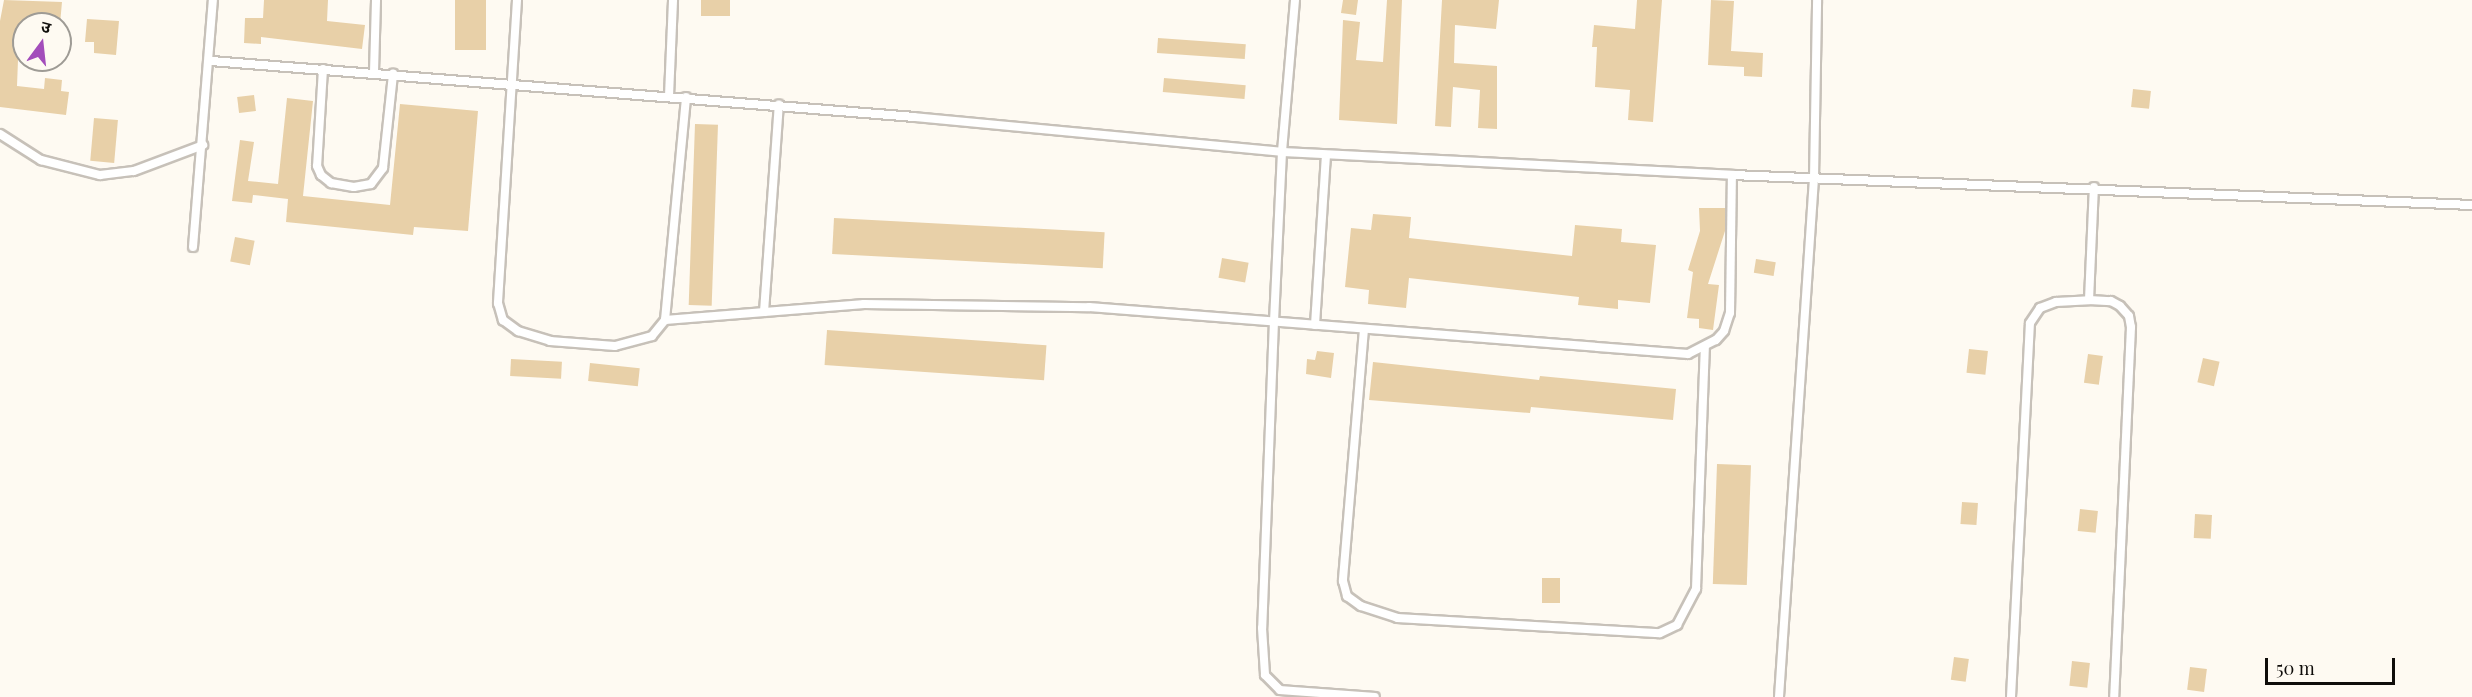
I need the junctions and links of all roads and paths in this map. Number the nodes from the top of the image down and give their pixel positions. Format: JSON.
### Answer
{"nodes":[{"id":1,"x":213,"y":0,"type":"edge"},
{"id":2,"x":376,"y":0,"type":"edge"},
{"id":3,"x":517,"y":0,"type":"edge"},
{"id":4,"x":673,"y":0,"type":"edge"},
{"id":5,"x":1295,"y":0,"type":"edge"},
{"id":6,"x":1817,"y":0,"type":"edge"},
{"id":7,"x":211,"y":61,"type":"junction"},
{"id":8,"x":323,"y":69,"type":"junction"},
{"id":9,"x":374,"y":72,"type":"junction"},
{"id":10,"x":393,"y":74,"type":"junction"},
{"id":11,"x":510,"y":83,"type":"junction"},
{"id":12,"x":669,"y":96,"type":"junction"},
{"id":13,"x":686,"y":97,"type":"junction"},
{"id":14,"x":779,"y":105,"type":"junction"},
{"id":15,"x":0,"y":134,"type":"edge"},
{"id":16,"x":203,"y":145,"type":"junction"},
{"id":17,"x":1282,"y":153,"type":"junction"},
{"id":18,"x":1326,"y":155,"type":"junction"},
{"id":19,"x":1732,"y":175,"type":"junction"},
{"id":20,"x":1814,"y":178,"type":"junction"},
{"id":21,"x":2094,"y":187,"type":"junction"},
{"id":22,"x":2472,"y":205,"type":"edge"},
{"id":23,"x":193,"y":247,"type":"dead end"},
{"id":24,"x":2089,"y":300,"type":"junction"},
{"id":25,"x":764,"y":312,"type":"junction"},
{"id":26,"x":665,"y":320,"type":"junction"},
{"id":27,"x":1274,"y":321,"type":"junction"},
{"id":28,"x":1315,"y":325,"type":"junction"},
{"id":29,"x":1364,"y":329,"type":"junction"},
{"id":30,"x":1705,"y":348,"type":"junction"},
{"id":31,"x":1375,"y":697,"type":"edge"},
{"id":32,"x":1779,"y":697,"type":"edge"},
{"id":33,"x":2011,"y":697,"type":"edge"},
{"id":34,"x":2114,"y":697,"type":"edge"}],
"edges":[{"from":1,"to":7,"type":"lane"},
{"from":2,"to":9,"type":"lane"},
{"from":3,"to":11,"type":"lane"},
{"from":4,"to":12,"type":"lane"},
{"from":5,"to":17,"type":"lane"},
{"from":6,"to":20,"type":"lane"},
{"from":7,"to":8,"type":"lane"},
{"from":7,"to":16,"type":"lane"},
{"from":8,"to":9,"type":"lane"},
{"from":8,"to":10,"type":"lane"},
{"from":9,"to":10,"type":"lane"},
{"from":10,"to":11,"type":"lane"},
{"from":11,"to":12,"type":"lane"},
{"from":11,"to":26,"type":"lane"},
{"from":12,"to":13,"type":"lane"},
{"from":13,"to":14,"type":"lane"},
{"from":13,"to":26,"type":"lane"},
{"from":14,"to":17,"type":"lane"},
{"from":14,"to":25,"type":"lane"},
{"from":15,"to":16,"type":"lane"},
{"from":16,"to":23,"type":"lane"},
{"from":17,"to":18,"type":"lane"},
{"from":17,"to":27,"type":"lane"},
{"from":18,"to":19,"type":"lane"},
{"from":18,"to":28,"type":"lane"},
{"from":19,"to":20,"type":"lane"},
{"from":19,"to":30,"type":"lane"},
{"from":20,"to":21,"type":"lane"},
{"from":20,"to":32,"type":"lane"},
{"from":21,"to":22,"type":"lane"},
{"from":21,"to":24,"type":"lane"},
{"from":24,"to":33,"type":"lane"},
{"from":24,"to":34,"type":"lane"},
{"from":25,"to":26,"type":"lane"},
{"from":25,"to":27,"type":"lane"},
{"from":27,"to":28,"type":"lane"},
{"from":27,"to":31,"type":"lane"},
{"from":28,"to":29,"type":"lane"},
{"from":29,"to":30,"type":"lane"},
{"from":29,"to":30,"type":"lane"}]}
